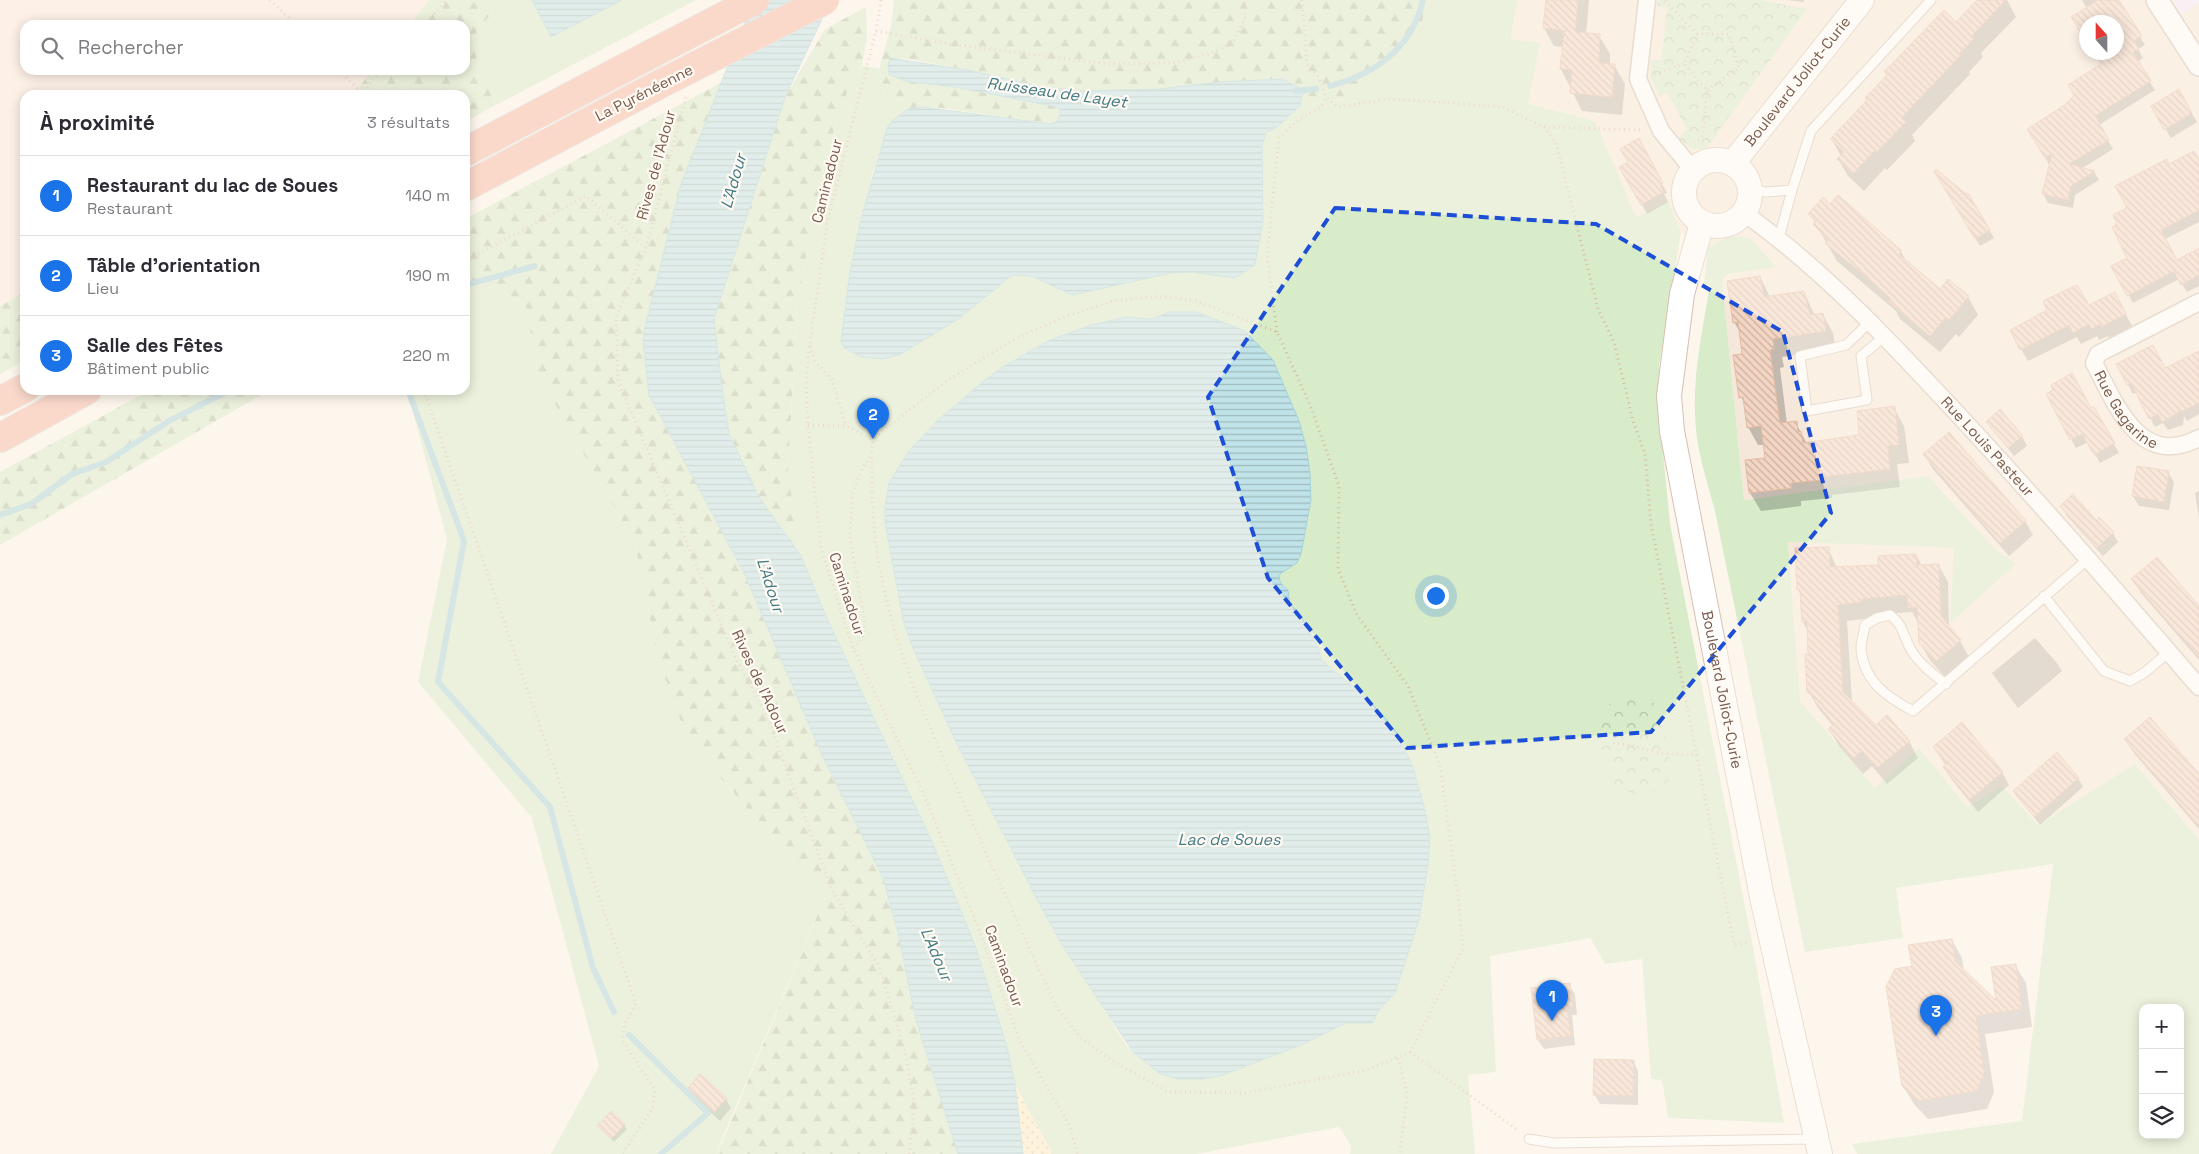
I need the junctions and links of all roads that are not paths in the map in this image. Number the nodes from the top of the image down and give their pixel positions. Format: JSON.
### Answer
{"nodes":[{"id":1,"x":755,"y":0,"type":"edge"},
{"id":2,"x":825,"y":0,"type":"edge"},
{"id":3,"x":1647,"y":0,"type":"edge"},
{"id":4,"x":1862,"y":0,"type":"edge"},
{"id":5,"x":1932,"y":0,"type":"edge"},
{"id":6,"x":2157,"y":0,"type":"edge"},
{"id":7,"x":2199,"y":65,"type":"edge"},
{"id":8,"x":470,"y":149,"type":"edge"},
{"id":9,"x":1733,"y":163,"type":"junction"},
{"id":10,"x":1688,"y":164,"type":"junction"},
{"id":11,"x":470,"y":185,"type":"edge"},
{"id":12,"x":1751,"y":188,"type":"junction"},
{"id":13,"x":1792,"y":190,"type":"junction"},
{"id":14,"x":1744,"y":213,"type":"junction"},
{"id":15,"x":1702,"y":223,"type":"junction"},
{"id":16,"x":1779,"y":238,"type":"junction"},
{"id":17,"x":2199,"y":302,"type":"edge"},
{"id":18,"x":1870,"y":322,"type":"junction"},
{"id":19,"x":1885,"y":336,"type":"junction"},
{"id":20,"x":20,"y":391,"type":"edge"},
{"id":21,"x":78,"y":395,"type":"edge"},
{"id":22,"x":0,"y":401,"type":"edge"},
{"id":23,"x":0,"y":438,"type":"edge"},
{"id":24,"x":2199,"y":438,"type":"edge"},
{"id":25,"x":2088,"y":558,"type":"junction"},
{"id":26,"x":2044,"y":596,"type":"junction"},
{"id":27,"x":2169,"y":652,"type":"junction"},
{"id":28,"x":1946,"y":684,"type":"junction"},
{"id":29,"x":2199,"y":687,"type":"edge"},
{"id":30,"x":1529,"y":1138,"type":"road end"},
{"id":31,"x":1818,"y":1146,"type":"edge"}],
"edges":[{"from":1,"to":8,"type":"highway","name":"La Pyrénéenne","bridge":true},
{"from":2,"to":11,"type":"highway","name":"La Pyrénéenne","bridge":true},
{"from":3,"to":10,"type":"street"},
{"from":4,"to":9,"type":"main road","name":"Boulevard Joliot-Curie"},
{"from":5,"to":13,"type":"lane"},
{"from":6,"to":7,"type":"street"},
{"from":9,"to":10,"type":"main road"},
{"from":9,"to":12,"type":"main road"},
{"from":10,"to":15,"type":"main road"},
{"from":12,"to":13,"type":"lane"},
{"from":12,"to":14,"type":"main road"},
{"from":13,"to":16,"type":"lane"},
{"from":14,"to":15,"type":"main road"},
{"from":14,"to":16,"type":"street","name":"Rue Louis Pasteur"},
{"from":15,"to":31,"type":"main road","name":"Boulevard Joliot-Curie"},
{"from":16,"to":18,"type":"street","name":"Rue Louis Pasteur"},
{"from":17,"to":24,"type":"street","name":"Rue Gagarine"},
{"from":18,"to":19,"type":"street","name":"Rue Louis Pasteur"},
{"from":18,"to":19,"type":"lane"},
{"from":19,"to":25,"type":"street","name":"Rue Louis Pasteur"},
{"from":20,"to":22,"type":"highway"},
{"from":21,"to":23,"type":"highway"},
{"from":25,"to":26,"type":"lane"},
{"from":25,"to":27,"type":"street","name":"Rue Louis Pasteur"},
{"from":26,"to":27,"type":"lane"},
{"from":26,"to":28,"type":"lane"},
{"from":27,"to":29,"type":"street","name":"Rue Louis Pasteur"},
{"from":28,"to":28,"type":"lane"},
{"from":30,"to":31,"type":"lane"}]}
